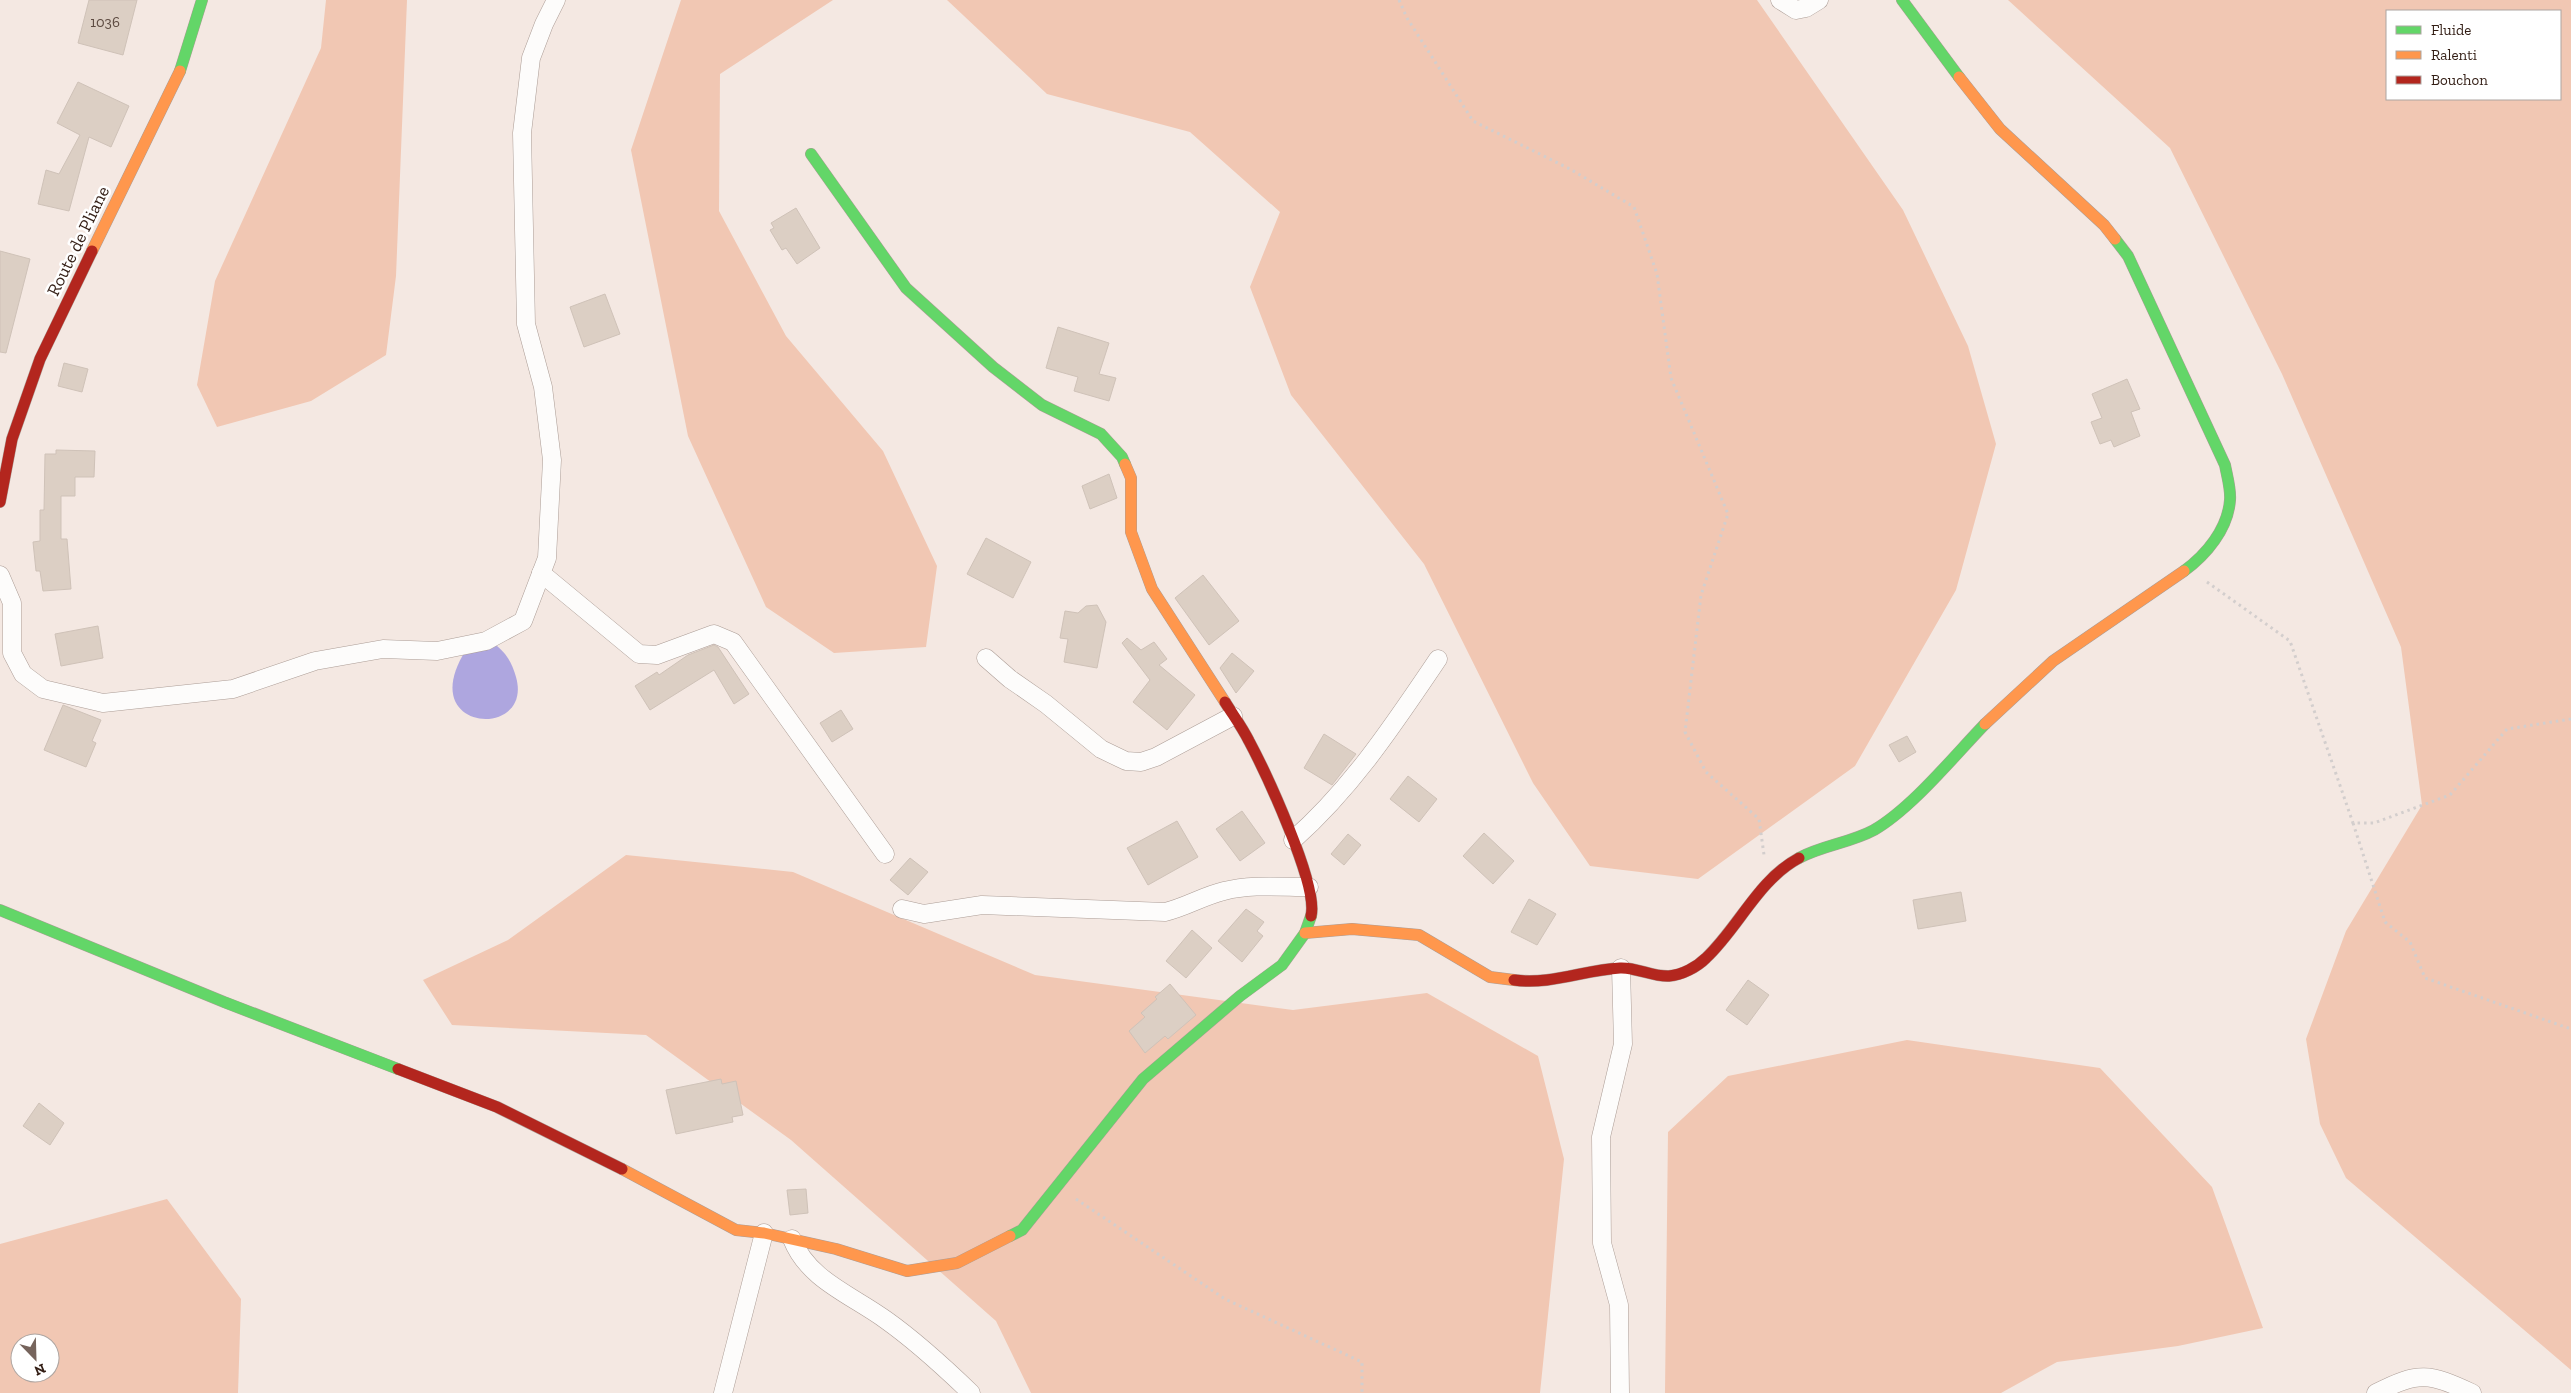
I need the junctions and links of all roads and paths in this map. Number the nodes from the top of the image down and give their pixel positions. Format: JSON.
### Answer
{"nodes":[{"id":1,"x":202,"y":0,"type":"edge"},
{"id":2,"x":556,"y":0,"type":"edge"},
{"id":3,"x":1399,"y":0,"type":"edge"},
{"id":4,"x":1780,"y":0,"type":"edge"},
{"id":5,"x":1819,"y":0,"type":"edge"},
{"id":6,"x":1902,"y":0,"type":"edge"},
{"id":7,"x":811,"y":154,"type":"dead end"},
{"id":8,"x":0,"y":502,"type":"edge"},
{"id":9,"x":2188,"y":568,"type":"junction"},
{"id":10,"x":541,"y":573,"type":"junction"},
{"id":11,"x":0,"y":575,"type":"edge"},
{"id":12,"x":986,"y":658,"type":"dead end"},
{"id":13,"x":1438,"y":659,"type":"dead end"},
{"id":14,"x":1233,"y":716,"type":"junction"},
{"id":15,"x":2571,"y":719,"type":"edge"},
{"id":16,"x":2353,"y":823,"type":"junction"},
{"id":17,"x":1293,"y":840,"type":"junction"},
{"id":18,"x":885,"y":854,"type":"dead end"},
{"id":19,"x":1767,"y":883,"type":"junction"},
{"id":20,"x":1309,"y":887,"type":"junction"},
{"id":21,"x":902,"y":908,"type":"dead end"},
{"id":22,"x":0,"y":910,"type":"edge"},
{"id":23,"x":1305,"y":933,"type":"junction"},
{"id":24,"x":1622,"y":968,"type":"junction"},
{"id":25,"x":2571,"y":1029,"type":"edge"},
{"id":26,"x":1059,"y":1187,"type":"junction"},
{"id":27,"x":764,"y":1233,"type":"junction"},
{"id":28,"x":792,"y":1239,"type":"junction"},
{"id":29,"x":723,"y":1393,"type":"edge"},
{"id":30,"x":971,"y":1393,"type":"edge"},
{"id":31,"x":1362,"y":1393,"type":"edge"},
{"id":32,"x":1620,"y":1393,"type":"edge"},
{"id":33,"x":2376,"y":1393,"type":"edge"},
{"id":34,"x":2472,"y":1393,"type":"edge"}],
"edges":[{"from":1,"to":8,"type":"street","name":"Route de Pliane"},
{"from":2,"to":10,"type":"street"},
{"from":3,"to":19,"type":"path"},
{"from":4,"to":5,"type":"street"},
{"from":6,"to":9,"type":"street"},
{"from":7,"to":14,"type":"street"},
{"from":9,"to":16,"type":"path"},
{"from":9,"to":19,"type":"street"},
{"from":10,"to":11,"type":"street"},
{"from":10,"to":18,"type":"street"},
{"from":12,"to":14,"type":"street"},
{"from":13,"to":17,"type":"street"},
{"from":14,"to":17,"type":"street"},
{"from":15,"to":16,"type":"path"},
{"from":16,"to":25,"type":"path"},
{"from":17,"to":20,"type":"street"},
{"from":19,"to":24,"type":"street"},
{"from":20,"to":21,"type":"street"},
{"from":20,"to":23,"type":"street"},
{"from":22,"to":27,"type":"street"},
{"from":23,"to":24,"type":"street"},
{"from":23,"to":26,"type":"street"},
{"from":24,"to":32,"type":"street"},
{"from":26,"to":28,"type":"street"},
{"from":26,"to":31,"type":"path"},
{"from":27,"to":28,"type":"street"},
{"from":27,"to":29,"type":"street"},
{"from":28,"to":30,"type":"street"},
{"from":33,"to":34,"type":"street"}]}
